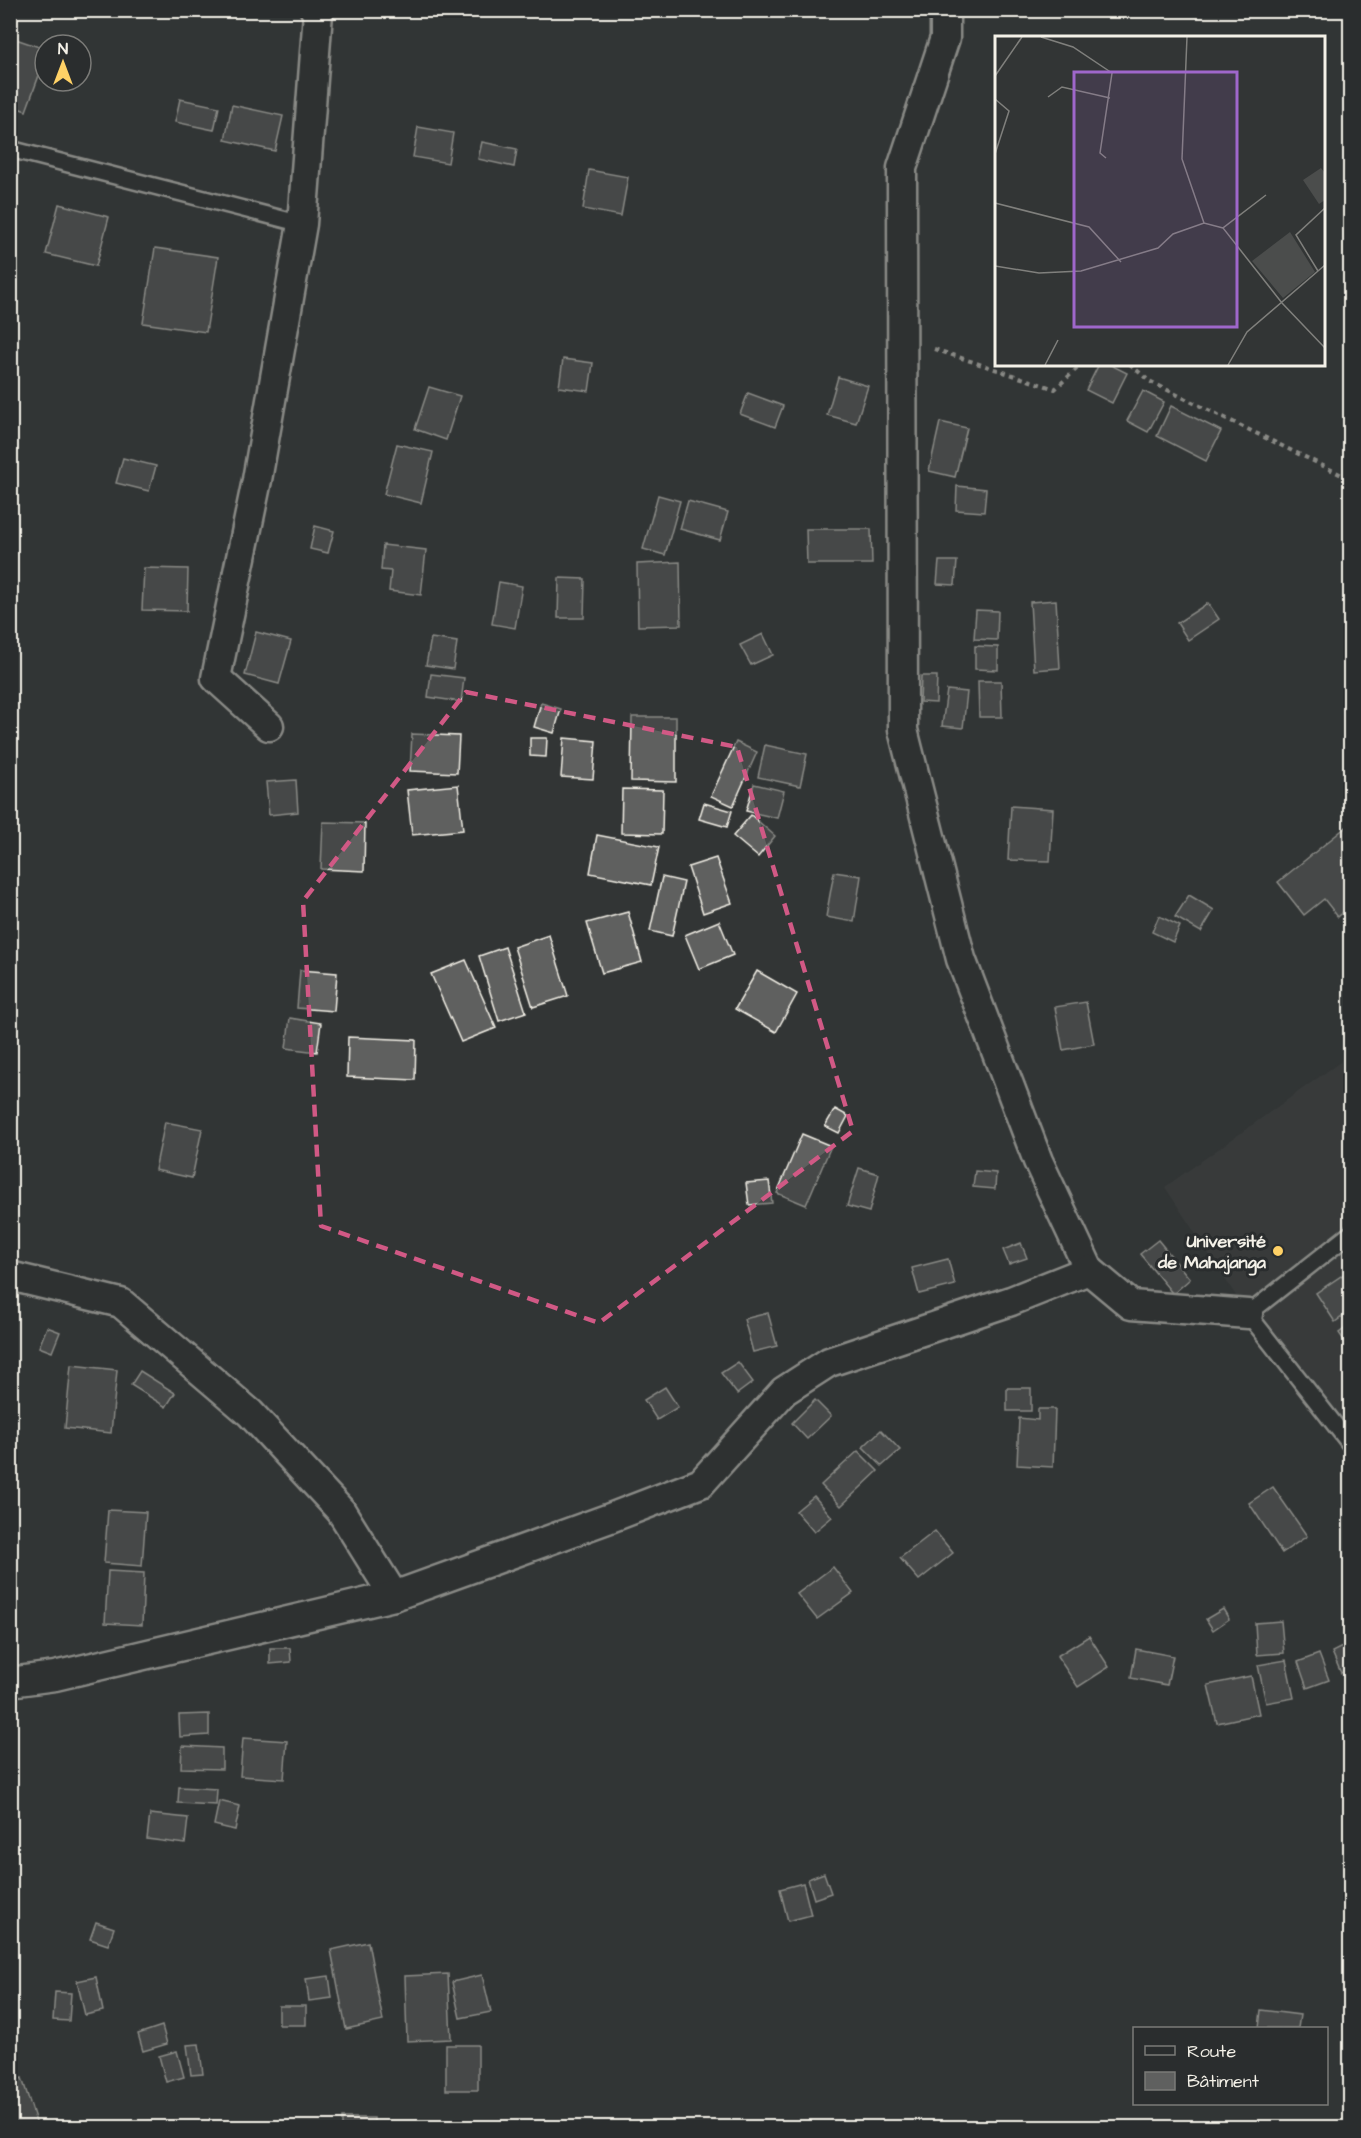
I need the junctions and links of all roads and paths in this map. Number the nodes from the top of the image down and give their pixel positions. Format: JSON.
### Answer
{"nodes":[{"id":1,"x":315,"y":10,"type":"edge"},
{"id":2,"x":945,"y":10,"type":"edge"},
{"id":3,"x":10,"y":149,"type":"edge"},
{"id":4,"x":302,"y":224,"type":"junction"},
{"id":5,"x":902,"y":338,"type":"junction"},
{"id":6,"x":1080,"y":366,"type":"edge"},
{"id":7,"x":1132,"y":366,"type":"edge"},
{"id":8,"x":1350,"y":480,"type":"edge"},
{"id":9,"x":268,"y":726,"type":"dead end"},
{"id":10,"x":1350,"y":1234,"type":"edge"},
{"id":11,"x":1089,"y":1270,"type":"junction"},
{"id":12,"x":10,"y":1276,"type":"edge"},
{"id":13,"x":1248,"y":1314,"type":"junction"},
{"id":14,"x":1350,"y":1444,"type":"edge"},
{"id":15,"x":394,"y":1596,"type":"junction"},
{"id":16,"x":10,"y":1682,"type":"edge"}],
"edges":[{"from":1,"to":4,"type":"street"},
{"from":2,"to":5,"type":"street"},
{"from":3,"to":4,"type":"lane"},
{"from":4,"to":9,"type":"street"},
{"from":5,"to":6,"type":"path"},
{"from":5,"to":11,"type":"street"},
{"from":7,"to":8,"type":"path"},
{"from":10,"to":13,"type":"lane"},
{"from":11,"to":13,"type":"street"},
{"from":11,"to":15,"type":"street"},
{"from":12,"to":15,"type":"street"},
{"from":13,"to":14,"type":"lane"},
{"from":15,"to":16,"type":"street"}]}
